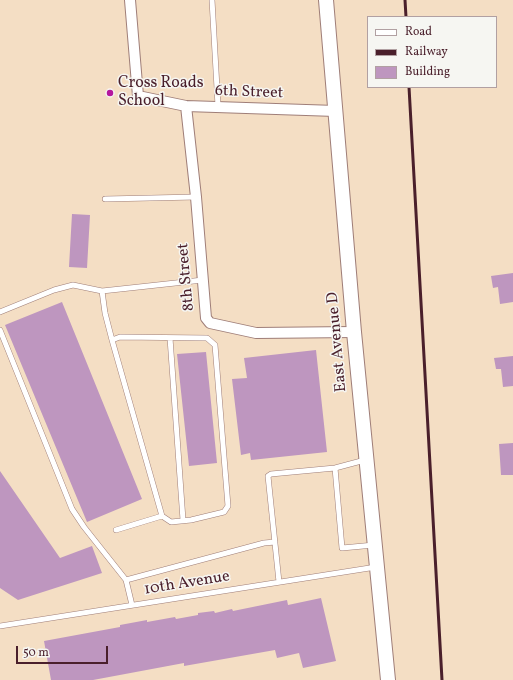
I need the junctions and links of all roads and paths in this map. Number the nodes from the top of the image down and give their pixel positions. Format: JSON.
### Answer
{"nodes":[{"id":1,"x":130,"y":0,"type":"edge"},
{"id":2,"x":212,"y":0,"type":"edge"},
{"id":3,"x":326,"y":0,"type":"edge"},
{"id":4,"x":186,"y":106,"type":"junction"},
{"id":5,"x":218,"y":106,"type":"junction"},
{"id":6,"x":336,"y":111,"type":"junction"},
{"id":7,"x":196,"y":197,"type":"junction"},
{"id":8,"x":104,"y":199,"type":"dead end"},
{"id":9,"x":203,"y":280,"type":"junction"},
{"id":10,"x":102,"y":291,"type":"junction"},
{"id":11,"x":0,"y":312,"type":"edge"},
{"id":12,"x":0,"y":330,"type":"edge"},
{"id":13,"x":354,"y":332,"type":"junction"},
{"id":14,"x":170,"y":338,"type":"junction"},
{"id":15,"x":112,"y":340,"type":"junction"},
{"id":16,"x":366,"y":460,"type":"junction"},
{"id":17,"x":335,"y":468,"type":"junction"},
{"id":18,"x":162,"y":516,"type":"junction"},
{"id":19,"x":184,"y":520,"type":"junction"},
{"id":20,"x":116,"y":530,"type":"dead end"},
{"id":21,"x":275,"y":542,"type":"junction"},
{"id":22,"x":375,"y":545,"type":"junction"},
{"id":23,"x":377,"y":567,"type":"junction"},
{"id":24,"x":126,"y":580,"type":"junction"},
{"id":25,"x":279,"y":582,"type":"junction"},
{"id":26,"x":132,"y":605,"type":"junction"},
{"id":27,"x":0,"y":626,"type":"edge"},
{"id":28,"x":388,"y":680,"type":"edge"}],
"edges":[{"from":1,"to":4,"type":"street","name":"6th Street"},
{"from":2,"to":5,"type":"lane"},
{"from":3,"to":6,"type":"main road","name":"East Avenue D"},
{"from":4,"to":5,"type":"street","name":"6th Street"},
{"from":4,"to":7,"type":"street","name":"8th Street"},
{"from":5,"to":6,"type":"street","name":"6th Street"},
{"from":6,"to":13,"type":"main road","name":"East Avenue D"},
{"from":7,"to":8,"type":"lane"},
{"from":7,"to":9,"type":"street","name":"8th Street"},
{"from":9,"to":10,"type":"lane"},
{"from":9,"to":13,"type":"street","name":"8th Street"},
{"from":10,"to":11,"type":"lane"},
{"from":10,"to":15,"type":"lane"},
{"from":12,"to":24,"type":"lane"},
{"from":13,"to":16,"type":"main road","name":"East Avenue D"},
{"from":14,"to":15,"type":"lane"},
{"from":14,"to":19,"type":"lane"},
{"from":14,"to":19,"type":"lane"},
{"from":15,"to":18,"type":"lane"},
{"from":16,"to":17,"type":"lane"},
{"from":16,"to":22,"type":"main road","name":"East Avenue D"},
{"from":17,"to":21,"type":"lane"},
{"from":17,"to":22,"type":"lane"},
{"from":18,"to":19,"type":"lane"},
{"from":18,"to":20,"type":"lane"},
{"from":21,"to":24,"type":"lane"},
{"from":21,"to":25,"type":"lane"},
{"from":22,"to":23,"type":"main road","name":"East Avenue D"},
{"from":23,"to":25,"type":"lane","name":"10th Avenue"},
{"from":23,"to":28,"type":"main road","name":"East Avenue D"},
{"from":24,"to":26,"type":"lane"},
{"from":25,"to":26,"type":"lane","name":"10th Avenue"},
{"from":26,"to":27,"type":"lane","name":"10th Avenue"}]}
